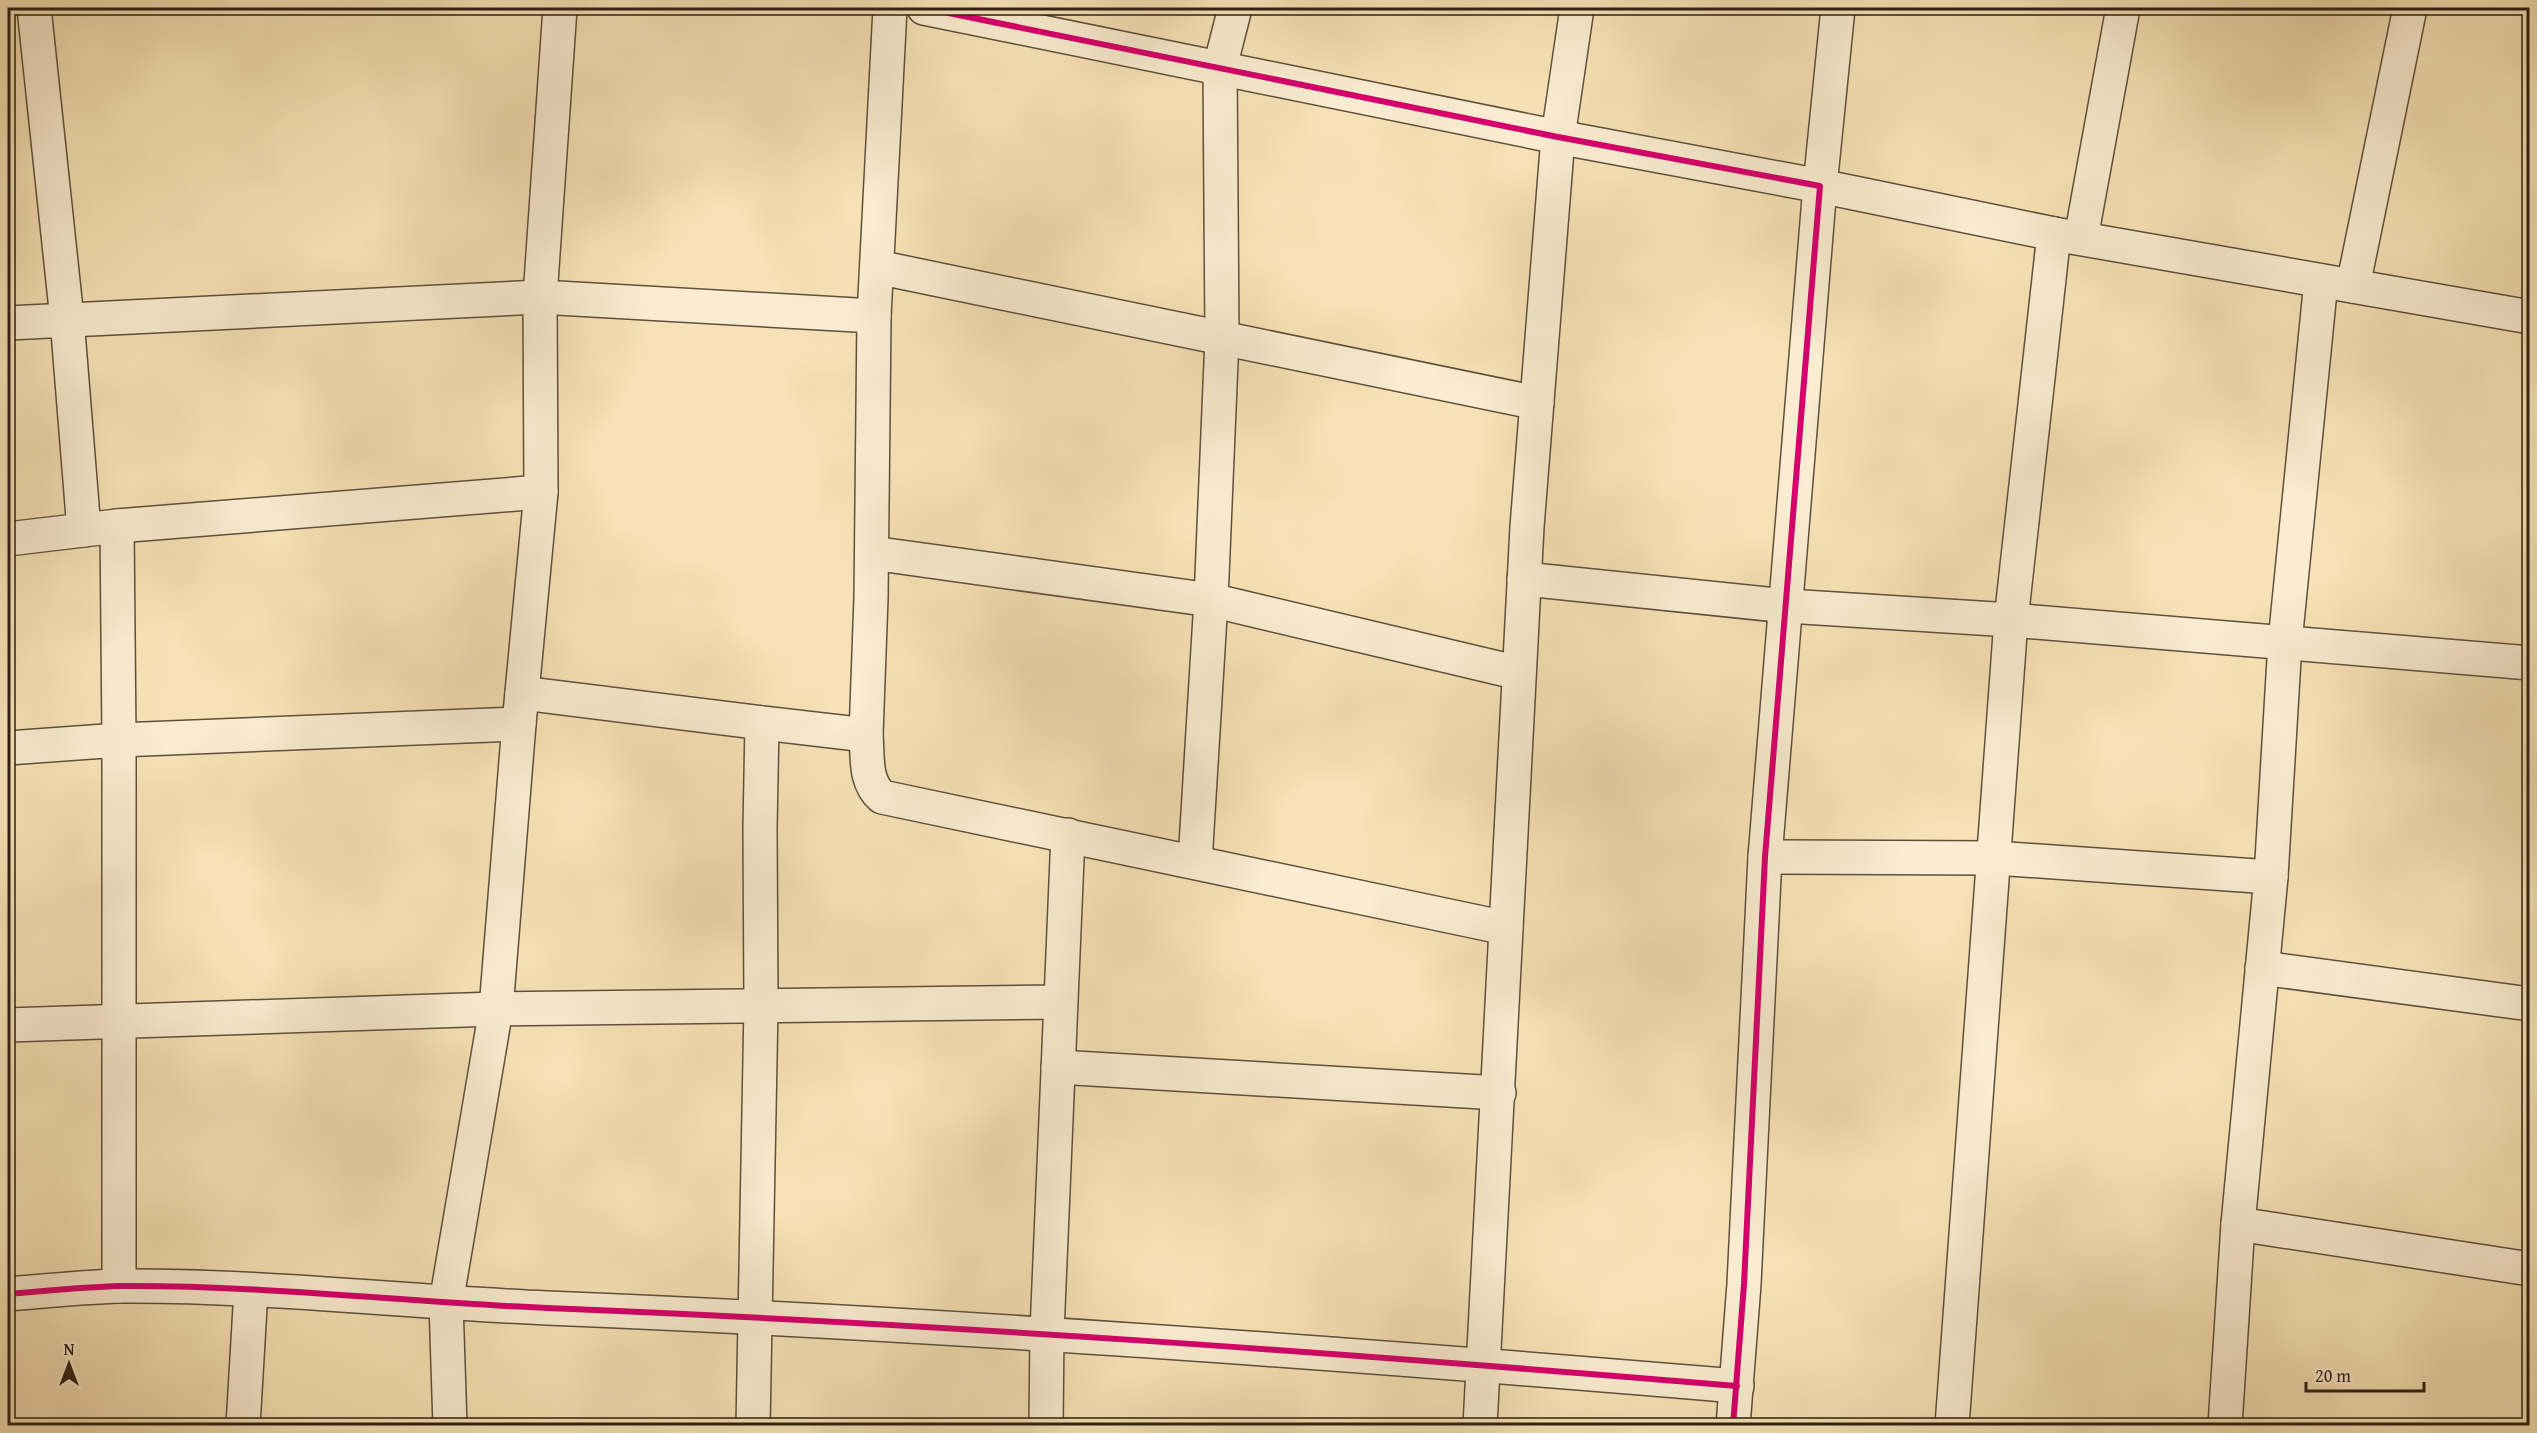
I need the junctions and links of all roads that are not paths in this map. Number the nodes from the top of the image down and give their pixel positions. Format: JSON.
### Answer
{"nodes":[{"id":1,"x":34,"y":8,"type":"edge"},
{"id":2,"x":560,"y":8,"type":"edge"},
{"id":3,"x":890,"y":8,"type":"edge"},
{"id":4,"x":924,"y":8,"type":"edge"},
{"id":5,"x":1235,"y":8,"type":"edge"},
{"id":6,"x":1577,"y":8,"type":"edge"},
{"id":7,"x":1838,"y":8,"type":"edge"},
{"id":8,"x":2123,"y":8,"type":"edge"},
{"id":9,"x":2410,"y":8,"type":"edge"},
{"id":10,"x":1220,"y":67,"type":"junction"},
{"id":11,"x":1558,"y":137,"type":"junction"},
{"id":12,"x":1820,"y":186,"type":"junction"},
{"id":13,"x":2068,"y":236,"type":"junction"},
{"id":14,"x":877,"y":267,"type":"junction"},
{"id":15,"x":2337,"y":283,"type":"junction"},
{"id":16,"x":540,"y":297,"type":"junction"},
{"id":17,"x":874,"y":316,"type":"junction"},
{"id":18,"x":2529,"y":317,"type":"edge"},
{"id":19,"x":67,"y":319,"type":"junction"},
{"id":20,"x":8,"y":322,"type":"edge"},
{"id":21,"x":1222,"y":338,"type":"junction"},
{"id":22,"x":1537,"y":403,"type":"junction"},
{"id":23,"x":541,"y":492,"type":"junction"},
{"id":24,"x":117,"y":526,"type":"junction"},
{"id":25,"x":84,"y":530,"type":"junction"},
{"id":26,"x":8,"y":539,"type":"edge"},
{"id":27,"x":872,"y":553,"type":"junction"},
{"id":28,"x":1524,"y":579,"type":"junction"},
{"id":29,"x":1211,"y":600,"type":"junction"},
{"id":30,"x":1787,"y":606,"type":"junction"},
{"id":31,"x":2011,"y":620,"type":"junction"},
{"id":32,"x":2285,"y":642,"type":"junction"},
{"id":33,"x":2529,"y":663,"type":"edge"},
{"id":34,"x":1519,"y":673,"type":"junction"},
{"id":35,"x":520,"y":709,"type":"junction"},
{"id":36,"x":762,"y":723,"type":"junction"},
{"id":37,"x":866,"y":735,"type":"junction"},
{"id":38,"x":119,"y":740,"type":"junction"},
{"id":39,"x":8,"y":748,"type":"edge"},
{"id":40,"x":1068,"y":835,"type":"junction"},
{"id":41,"x":1766,"y":857,"type":"junction"},
{"id":42,"x":1995,"y":858,"type":"junction"},
{"id":43,"x":1195,"y":862,"type":"junction"},
{"id":44,"x":2271,"y":877,"type":"junction"},
{"id":45,"x":1506,"y":928,"type":"junction"},
{"id":46,"x":2262,"y":968,"type":"junction"},
{"id":47,"x":1060,"y":1002,"type":"junction"},
{"id":48,"x":2529,"y":1004,"type":"edge"},
{"id":49,"x":761,"y":1006,"type":"junction"},
{"id":50,"x":496,"y":1009,"type":"junction"},
{"id":51,"x":119,"y":1022,"type":"junction"},
{"id":52,"x":8,"y":1025,"type":"edge"},
{"id":53,"x":1058,"y":1067,"type":"junction"},
{"id":54,"x":1498,"y":1093,"type":"junction"},
{"id":55,"x":2238,"y":1224,"type":"junction"},
{"id":56,"x":2529,"y":1269,"type":"edge"},
{"id":57,"x":119,"y":1286,"type":"junction"},
{"id":58,"x":251,"y":1290,"type":"junction"},
{"id":59,"x":8,"y":1294,"type":"edge"},
{"id":60,"x":446,"y":1304,"type":"junction"},
{"id":61,"x":755,"y":1316,"type":"junction"},
{"id":62,"x":1047,"y":1332,"type":"junction"},
{"id":63,"x":1482,"y":1365,"type":"junction"},
{"id":64,"x":1737,"y":1386,"type":"junction"},
{"id":65,"x":243,"y":1425,"type":"edge"},
{"id":66,"x":450,"y":1425,"type":"edge"},
{"id":67,"x":753,"y":1425,"type":"edge"},
{"id":68,"x":1046,"y":1425,"type":"edge"},
{"id":69,"x":1480,"y":1425,"type":"edge"},
{"id":70,"x":1733,"y":1425,"type":"edge"},
{"id":71,"x":1952,"y":1425,"type":"edge"},
{"id":72,"x":2225,"y":1425,"type":"edge"}],
"edges":[{"from":1,"to":19,"type":"street"},
{"from":2,"to":16,"type":"street"},
{"from":3,"to":14,"type":"street"},
{"from":4,"to":10,"type":"street"},
{"from":5,"to":10,"type":"street"},
{"from":6,"to":11,"type":"street"},
{"from":7,"to":12,"type":"street"},
{"from":8,"to":13,"type":"street"},
{"from":9,"to":15,"type":"street"},
{"from":10,"to":11,"type":"street"},
{"from":10,"to":21,"type":"street"},
{"from":11,"to":12,"type":"street"},
{"from":11,"to":22,"type":"street"},
{"from":12,"to":13,"type":"street"},
{"from":12,"to":30,"type":"street"},
{"from":13,"to":15,"type":"street"},
{"from":13,"to":31,"type":"street"},
{"from":14,"to":17,"type":"street"},
{"from":14,"to":21,"type":"street"},
{"from":15,"to":18,"type":"street"},
{"from":15,"to":32,"type":"street"},
{"from":16,"to":17,"type":"street"},
{"from":16,"to":19,"type":"street"},
{"from":16,"to":23,"type":"street"},
{"from":17,"to":27,"type":"street"},
{"from":19,"to":20,"type":"street"},
{"from":19,"to":25,"type":"street"},
{"from":21,"to":22,"type":"street"},
{"from":21,"to":29,"type":"street"},
{"from":22,"to":28,"type":"street"},
{"from":23,"to":24,"type":"street"},
{"from":23,"to":35,"type":"street"},
{"from":24,"to":25,"type":"street"},
{"from":24,"to":38,"type":"street"},
{"from":25,"to":26,"type":"street"},
{"from":27,"to":29,"type":"street"},
{"from":27,"to":37,"type":"street"},
{"from":28,"to":30,"type":"street"},
{"from":28,"to":34,"type":"street"},
{"from":29,"to":34,"type":"street"},
{"from":29,"to":43,"type":"street"},
{"from":30,"to":31,"type":"street"},
{"from":30,"to":41,"type":"street"},
{"from":31,"to":32,"type":"street"},
{"from":31,"to":42,"type":"street"},
{"from":32,"to":33,"type":"street"},
{"from":32,"to":44,"type":"street"},
{"from":34,"to":45,"type":"street"},
{"from":35,"to":36,"type":"street"},
{"from":35,"to":38,"type":"street"},
{"from":35,"to":50,"type":"street"},
{"from":36,"to":37,"type":"street"},
{"from":36,"to":49,"type":"street"},
{"from":37,"to":40,"type":"street"},
{"from":38,"to":39,"type":"street"},
{"from":38,"to":51,"type":"street"},
{"from":40,"to":43,"type":"street"},
{"from":40,"to":47,"type":"street"},
{"from":41,"to":42,"type":"street"},
{"from":41,"to":64,"type":"street"},
{"from":42,"to":44,"type":"street"},
{"from":42,"to":71,"type":"street"},
{"from":43,"to":45,"type":"street"},
{"from":44,"to":46,"type":"street"},
{"from":45,"to":54,"type":"street"},
{"from":46,"to":48,"type":"street"},
{"from":46,"to":55,"type":"street"},
{"from":47,"to":49,"type":"street"},
{"from":47,"to":53,"type":"street"},
{"from":49,"to":50,"type":"street"},
{"from":49,"to":61,"type":"street"},
{"from":50,"to":51,"type":"street"},
{"from":50,"to":60,"type":"street"},
{"from":51,"to":52,"type":"street"},
{"from":51,"to":57,"type":"street"},
{"from":53,"to":54,"type":"street"},
{"from":53,"to":62,"type":"street"},
{"from":54,"to":63,"type":"street"},
{"from":55,"to":56,"type":"street"},
{"from":55,"to":72,"type":"street"},
{"from":57,"to":58,"type":"street"},
{"from":57,"to":59,"type":"street"},
{"from":58,"to":60,"type":"street"},
{"from":58,"to":65,"type":"street"},
{"from":60,"to":61,"type":"street"},
{"from":60,"to":66,"type":"street"},
{"from":61,"to":62,"type":"street"},
{"from":61,"to":67,"type":"street"},
{"from":62,"to":63,"type":"street"},
{"from":62,"to":68,"type":"street"},
{"from":63,"to":64,"type":"street"},
{"from":63,"to":69,"type":"street"},
{"from":64,"to":70,"type":"street"}]}
